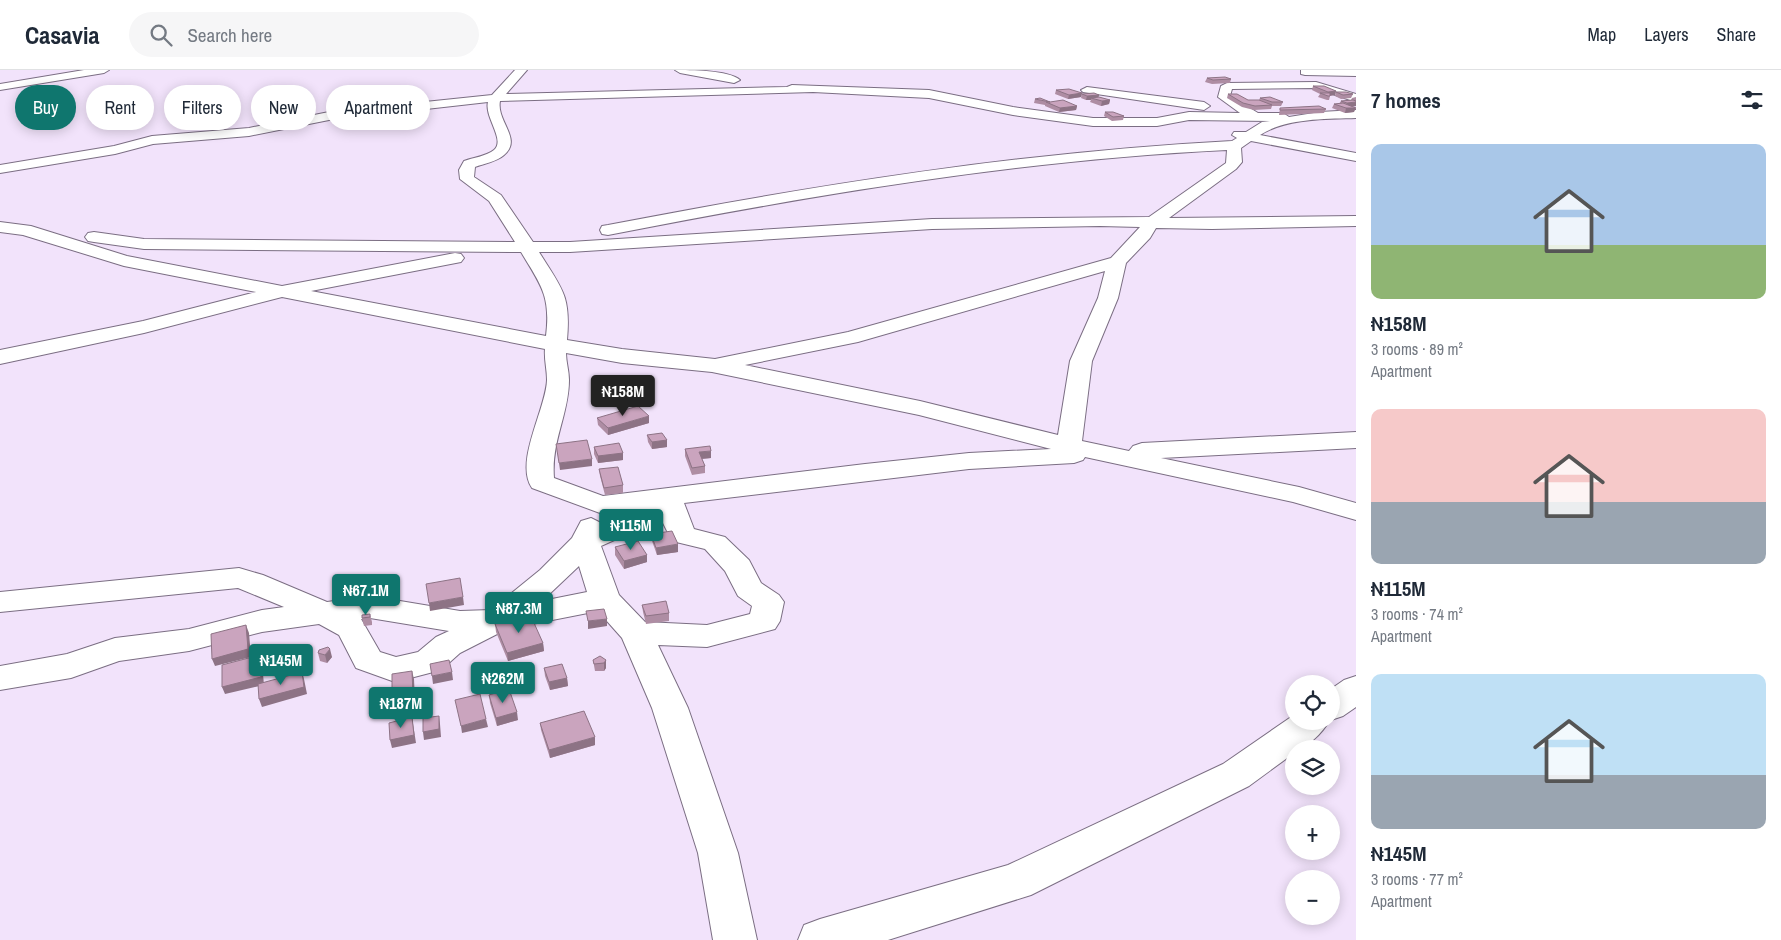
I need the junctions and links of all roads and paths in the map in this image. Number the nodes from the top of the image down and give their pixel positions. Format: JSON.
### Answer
{"nodes":[{"id":1,"x":104,"y":70,"type":"edge"},
{"id":2,"x":522,"y":70,"type":"edge"},
{"id":3,"x":680,"y":70,"type":"edge"},
{"id":4,"x":1294,"y":71,"type":"edge"},
{"id":5,"x":1313,"y":71,"type":"edge"},
{"id":6,"x":1356,"y":73,"type":"edge"},
{"id":7,"x":1252,"y":74,"type":"dead end"},
{"id":8,"x":1271,"y":75,"type":"junction"},
{"id":9,"x":1356,"y":83,"type":"edge"},
{"id":10,"x":0,"y":86,"type":"edge"},
{"id":11,"x":1227,"y":86,"type":"junction"},
{"id":12,"x":809,"y":90,"type":"junction"},
{"id":13,"x":1211,"y":90,"type":"dead end"},
{"id":14,"x":1195,"y":94,"type":"dead end"},
{"id":15,"x":495,"y":98,"type":"junction"},
{"id":16,"x":1356,"y":98,"type":"edge"},
{"id":17,"x":1167,"y":100,"type":"junction"},
{"id":18,"x":1356,"y":114,"type":"edge"},
{"id":19,"x":1254,"y":116,"type":"junction"},
{"id":20,"x":1302,"y":118,"type":"junction"},
{"id":21,"x":1071,"y":120,"type":"junction"},
{"id":22,"x":1164,"y":120,"type":"junction"},
{"id":23,"x":1356,"y":127,"type":"edge"},
{"id":24,"x":1242,"y":141,"type":"junction"},
{"id":25,"x":1356,"y":157,"type":"edge"},
{"id":26,"x":0,"y":169,"type":"edge"},
{"id":27,"x":1356,"y":221,"type":"edge"},
{"id":28,"x":1150,"y":224,"type":"junction"},
{"id":29,"x":0,"y":227,"type":"edge"},
{"id":30,"x":25,"y":230,"type":"junction"},
{"id":31,"x":525,"y":246,"type":"junction"},
{"id":32,"x":1118,"y":262,"type":"junction"},
{"id":33,"x":284,"y":291,"type":"junction"},
{"id":34,"x":558,"y":345,"type":"junction"},
{"id":35,"x":0,"y":357,"type":"edge"},
{"id":36,"x":712,"y":365,"type":"junction"},
{"id":37,"x":1356,"y":440,"type":"edge"},
{"id":38,"x":1068,"y":450,"type":"junction"},
{"id":39,"x":1102,"y":452,"type":"junction"},
{"id":40,"x":676,"y":501,"type":"junction"},
{"id":41,"x":600,"y":505,"type":"junction"},
{"id":42,"x":1356,"y":512,"type":"edge"},
{"id":43,"x":585,"y":542,"type":"junction"},
{"id":44,"x":605,"y":599,"type":"junction"},
{"id":45,"x":0,"y":602,"type":"edge"},
{"id":46,"x":321,"y":613,"type":"junction"},
{"id":47,"x":499,"y":620,"type":"junction"},
{"id":48,"x":636,"y":633,"type":"junction"},
{"id":49,"x":0,"y":678,"type":"edge"},
{"id":50,"x":1356,"y":689,"type":"edge"},
{"id":51,"x":1340,"y":701,"type":"edge"},
{"id":52,"x":1298,"y":730,"type":"edge"},
{"id":53,"x":735,"y":940,"type":"edge"},
{"id":54,"x":820,"y":940,"type":"edge"}],
"edges":[{"from":1,"to":10,"type":"street"},
{"from":2,"to":15,"type":"street"},
{"from":3,"to":12,"type":"street"},
{"from":4,"to":5,"type":"street"},
{"from":5,"to":6,"type":"street"},
{"from":5,"to":8,"type":"street"},
{"from":5,"to":9,"type":"street"},
{"from":7,"to":8,"type":"street"},
{"from":8,"to":11,"type":"street"},
{"from":11,"to":13,"type":"street"},
{"from":11,"to":16,"type":"street"},
{"from":11,"to":19,"type":"street"},
{"from":12,"to":15,"type":"street"},
{"from":12,"to":21,"type":"street"},
{"from":14,"to":17,"type":"street"},
{"from":15,"to":26,"type":"street"},
{"from":15,"to":31,"type":"street"},
{"from":17,"to":19,"type":"street"},
{"from":17,"to":21,"type":"street"},
{"from":18,"to":20,"type":"street"},
{"from":19,"to":20,"type":"street"},
{"from":19,"to":22,"type":"street"},
{"from":20,"to":23,"type":"street"},
{"from":20,"to":24,"type":"street"},
{"from":21,"to":22,"type":"street"},
{"from":22,"to":24,"type":"street"},
{"from":24,"to":25,"type":"street"},
{"from":24,"to":28,"type":"street"},
{"from":24,"to":31,"type":"street"},
{"from":27,"to":28,"type":"street"},
{"from":28,"to":31,"type":"street"},
{"from":28,"to":32,"type":"street"},
{"from":29,"to":30,"type":"street"},
{"from":30,"to":31,"type":"street"},
{"from":30,"to":33,"type":"street"},
{"from":31,"to":33,"type":"street"},
{"from":31,"to":34,"type":"street"},
{"from":32,"to":36,"type":"street"},
{"from":32,"to":38,"type":"street"},
{"from":33,"to":34,"type":"street"},
{"from":33,"to":35,"type":"street"},
{"from":34,"to":36,"type":"street"},
{"from":34,"to":41,"type":"street"},
{"from":36,"to":38,"type":"street"},
{"from":37,"to":39,"type":"street"},
{"from":38,"to":39,"type":"street"},
{"from":38,"to":40,"type":"street"},
{"from":39,"to":42,"type":"street"},
{"from":40,"to":41,"type":"street"},
{"from":40,"to":43,"type":"street"},
{"from":40,"to":48,"type":"street"},
{"from":41,"to":43,"type":"street"},
{"from":43,"to":44,"type":"street"},
{"from":43,"to":47,"type":"street"},
{"from":44,"to":47,"type":"street"},
{"from":44,"to":48,"type":"street"},
{"from":45,"to":46,"type":"street"},
{"from":46,"to":47,"type":"street"},
{"from":46,"to":47,"type":"street"},
{"from":46,"to":49,"type":"street"},
{"from":48,"to":53,"type":"street"},
{"from":50,"to":51,"type":"street"},
{"from":52,"to":54,"type":"street"}]}
